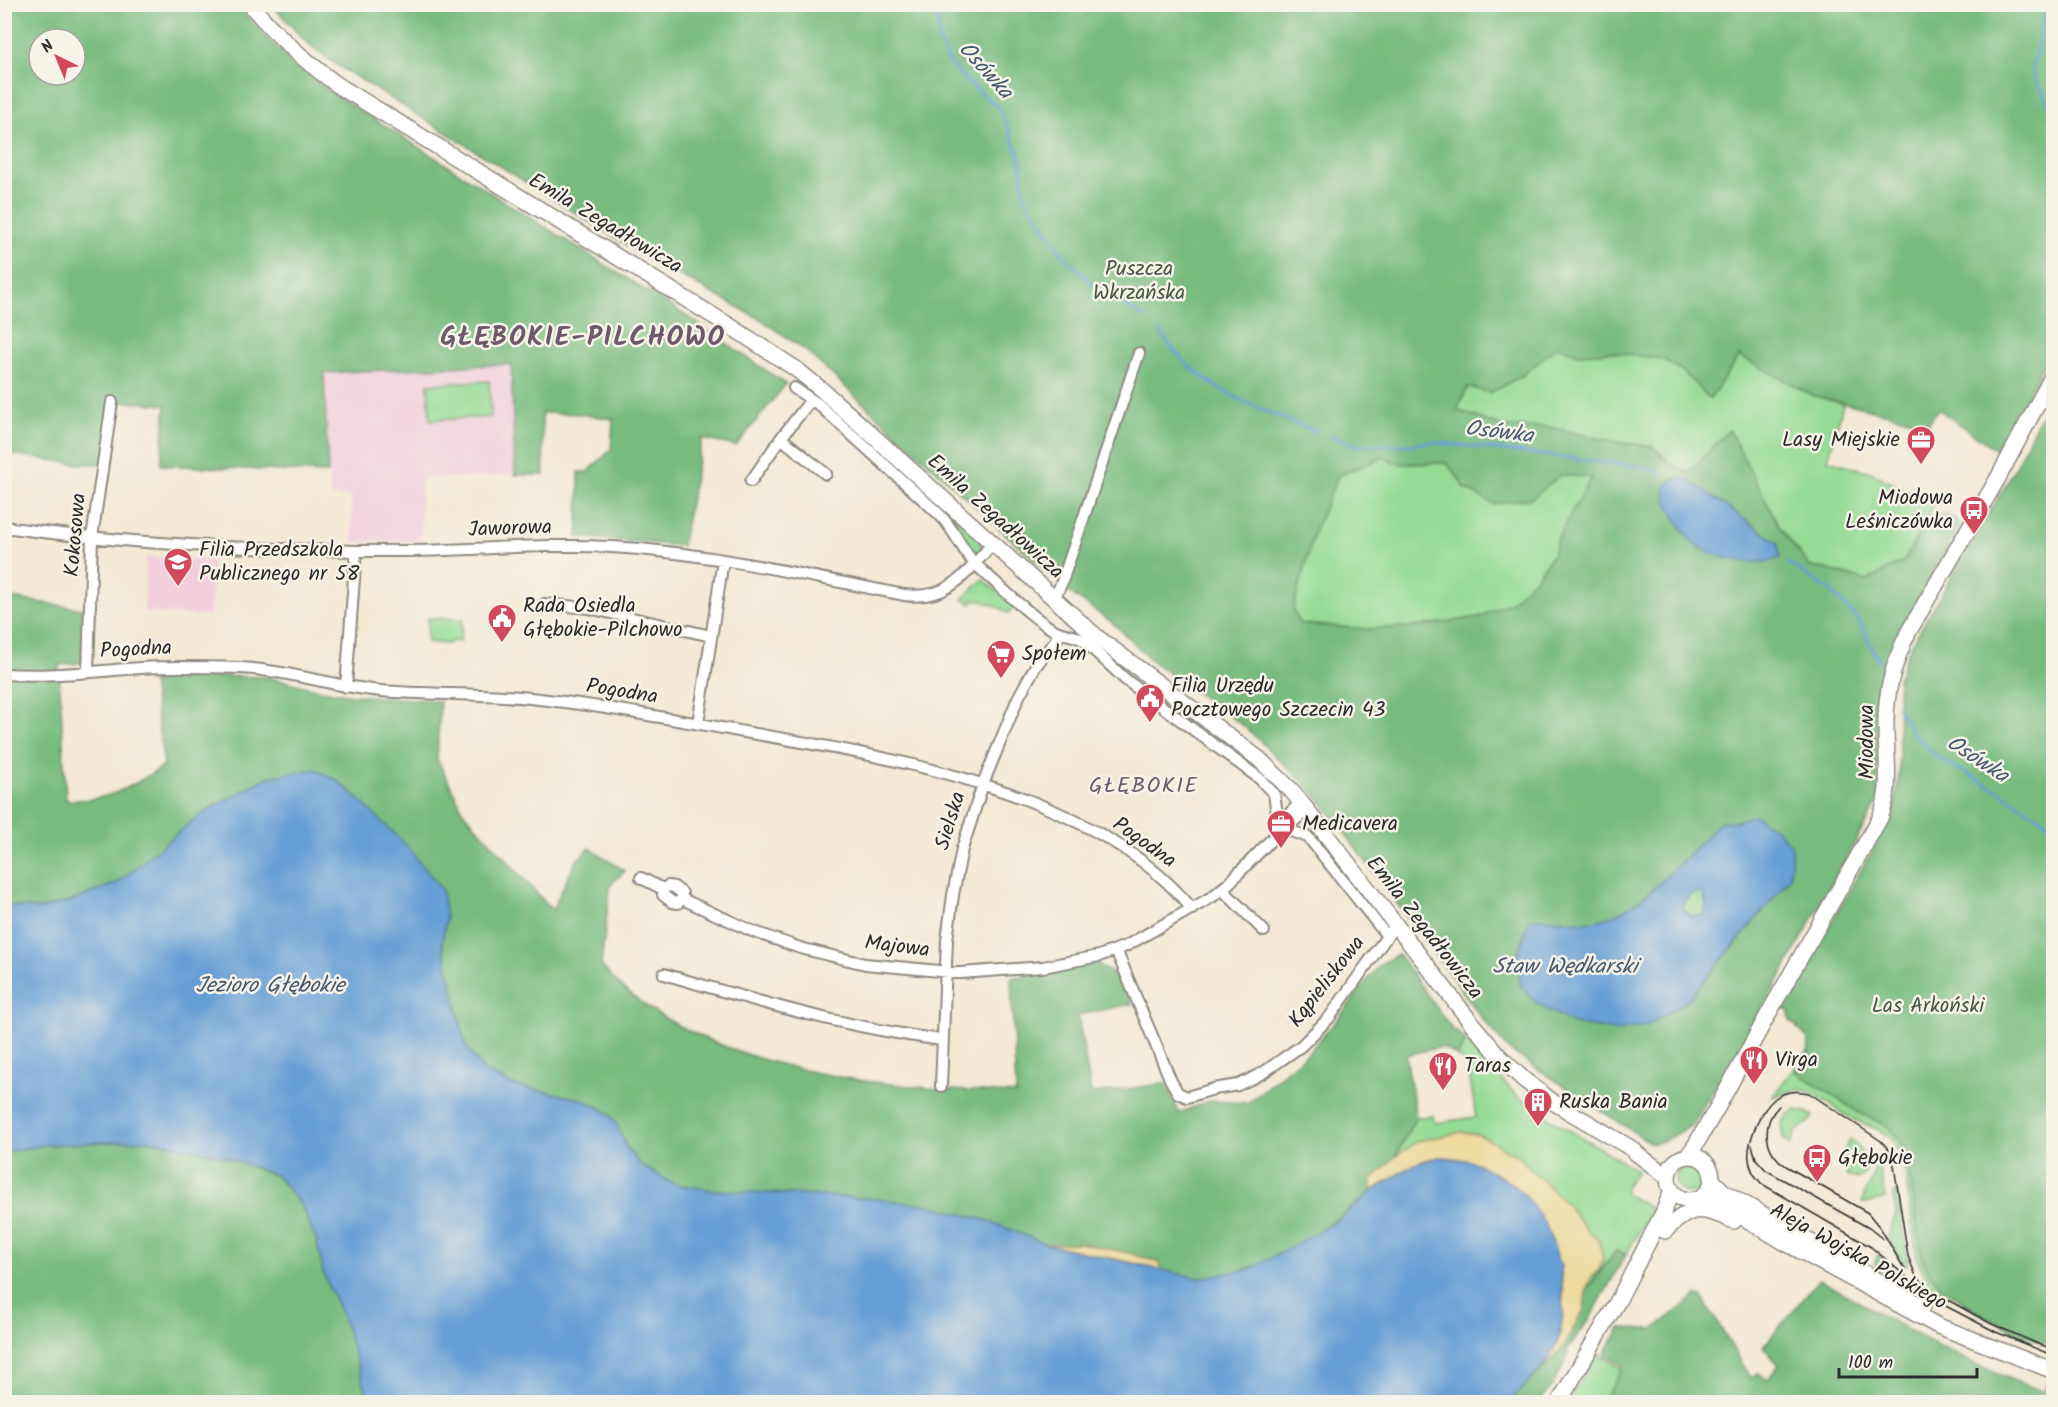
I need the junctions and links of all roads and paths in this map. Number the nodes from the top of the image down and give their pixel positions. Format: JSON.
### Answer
{"nodes":[{"id":1,"x":250,"y":4,"type":"edge"},
{"id":2,"x":1138,"y":353,"type":"dead end"},
{"id":3,"x":2054,"y":373,"type":"edge"},
{"id":4,"x":794,"y":388,"type":"dead end"},
{"id":5,"x":811,"y":400,"type":"junction"},
{"id":6,"x":112,"y":402,"type":"dead end"},
{"id":7,"x":781,"y":438,"type":"junction"},
{"id":8,"x":826,"y":474,"type":"dead end"},
{"id":9,"x":751,"y":481,"type":"dead end"},
{"id":10,"x":4,"y":527,"type":"edge"},
{"id":11,"x":92,"y":538,"type":"junction"},
{"id":12,"x":993,"y":543,"type":"junction"},
{"id":13,"x":356,"y":551,"type":"junction"},
{"id":14,"x":723,"y":560,"type":"junction"},
{"id":15,"x":975,"y":564,"type":"junction"},
{"id":16,"x":1054,"y":599,"type":"junction"},
{"id":17,"x":543,"y":604,"type":"dead end"},
{"id":18,"x":1061,"y":633,"type":"junction"},
{"id":19,"x":711,"y":636,"type":"junction"},
{"id":20,"x":88,"y":672,"type":"junction"},
{"id":21,"x":4,"y":674,"type":"edge"},
{"id":22,"x":346,"y":687,"type":"junction"},
{"id":23,"x":698,"y":724,"type":"junction"},
{"id":24,"x":983,"y":784,"type":"junction"},
{"id":25,"x":1304,"y":806,"type":"junction"},
{"id":26,"x":1283,"y":826,"type":"junction"},
{"id":27,"x":641,"y":878,"type":"dead end"},
{"id":28,"x":1222,"y":889,"type":"junction"},
{"id":29,"x":1192,"y":909,"type":"junction"},
{"id":30,"x":1264,"y":931,"type":"dead end"},
{"id":31,"x":1392,"y":932,"type":"junction"},
{"id":32,"x":1116,"y":950,"type":"junction"},
{"id":33,"x":944,"y":972,"type":"junction"},
{"id":34,"x":664,"y":974,"type":"dead end"},
{"id":35,"x":942,"y":1040,"type":"junction"},
{"id":36,"x":940,"y":1086,"type":"dead end"},
{"id":37,"x":1717,"y":1108,"type":"junction"},
{"id":38,"x":1634,"y":1150,"type":"junction"},
{"id":39,"x":1683,"y":1157,"type":"junction"},
{"id":40,"x":1706,"y":1164,"type":"junction"},
{"id":41,"x":1713,"y":1181,"type":"junction"},
{"id":42,"x":1675,"y":1189,"type":"junction"},
{"id":43,"x":1701,"y":1197,"type":"junction"},
{"id":44,"x":1665,"y":1231,"type":"junction"},
{"id":45,"x":1784,"y":1242,"type":"junction"},
{"id":46,"x":1619,"y":1299,"type":"junction"},
{"id":47,"x":1996,"y":1349,"type":"junction"},
{"id":48,"x":2054,"y":1371,"type":"edge"},
{"id":49,"x":1559,"y":1402,"type":"edge"}],
"edges":[{"from":1,"to":12,"type":"main road","name":"Emila Zegadłowicza"},
{"from":2,"to":16,"type":"street"},
{"from":3,"to":37,"type":"main road","name":"Miodowa"},
{"from":4,"to":5,"type":"street"},
{"from":5,"to":7,"type":"street"},
{"from":5,"to":15,"type":"street"},
{"from":6,"to":11,"type":"street","name":"Kokosowa"},
{"from":7,"to":8,"type":"street"},
{"from":7,"to":9,"type":"street"},
{"from":10,"to":11,"type":"street","name":"Jaworowa"},
{"from":11,"to":13,"type":"street","name":"Jaworowa"},
{"from":11,"to":20,"type":"street","name":"Kokosowa"},
{"from":12,"to":15,"type":"street","name":"Jaworowa"},
{"from":12,"to":16,"type":"main road","name":"Emila Zegadłowicza"},
{"from":13,"to":14,"type":"street","name":"Jaworowa"},
{"from":13,"to":22,"type":"street"},
{"from":14,"to":15,"type":"street","name":"Jaworowa"},
{"from":14,"to":19,"type":"street"},
{"from":15,"to":18,"type":"street"},
{"from":16,"to":25,"type":"main road","name":"Emila Zegadłowicza"},
{"from":17,"to":19,"type":"street"},
{"from":18,"to":24,"type":"street","name":"Sielska"},
{"from":18,"to":26,"type":"street"},
{"from":19,"to":23,"type":"street"},
{"from":20,"to":21,"type":"street","name":"Pogodna"},
{"from":20,"to":22,"type":"street","name":"Pogodna"},
{"from":22,"to":23,"type":"street","name":"Pogodna"},
{"from":23,"to":24,"type":"street","name":"Pogodna"},
{"from":24,"to":29,"type":"street","name":"Pogodna"},
{"from":24,"to":33,"type":"street","name":"Sielska"},
{"from":25,"to":26,"type":"street","name":"Majowa"},
{"from":25,"to":31,"type":"main road","name":"Emila Zegadłowicza"},
{"from":26,"to":28,"type":"street","name":"Majowa"},
{"from":26,"to":31,"type":"street"},
{"from":27,"to":33,"type":"street","name":"Majowa"},
{"from":28,"to":29,"type":"street","name":"Majowa"},
{"from":28,"to":30,"type":"street"},
{"from":29,"to":32,"type":"street","name":"Majowa"},
{"from":31,"to":32,"type":"street","name":"Kąpieliskowa"},
{"from":31,"to":38,"type":"main road","name":"Emila Zegadłowicza"},
{"from":32,"to":33,"type":"street","name":"Majowa"},
{"from":33,"to":35,"type":"street","name":"Sielska"},
{"from":34,"to":35,"type":"street"},
{"from":35,"to":36,"type":"street","name":"Sielska"},
{"from":37,"to":39,"type":"main road","name":"Miodowa"},
{"from":37,"to":40,"type":"main road","name":"Miodowa"},
{"from":38,"to":39,"type":"main road","name":"Emila Zegadłowicza"},
{"from":38,"to":42,"type":"main road","name":"Emila Zegadłowicza"},
{"from":39,"to":40,"type":"main road"},
{"from":39,"to":42,"type":"main road"},
{"from":40,"to":41,"type":"main road"},
{"from":41,"to":43,"type":"main road"},
{"from":41,"to":47,"type":"main road","name":"Aleja Wojska Polskiego"},
{"from":42,"to":43,"type":"main road"},
{"from":42,"to":44,"type":"main road"},
{"from":42,"to":46,"type":"main road"},
{"from":43,"to":45,"type":"main road","name":"Aleja Wojska Polskiego"},
{"from":44,"to":45,"type":"main road"},
{"from":44,"to":46,"type":"main road"},
{"from":45,"to":47,"type":"main road","name":"Aleja Wojska Polskiego"},
{"from":46,"to":49,"type":"main road"},
{"from":47,"to":48,"type":"main road","name":"Aleja Wojska Polskiego"}]}
